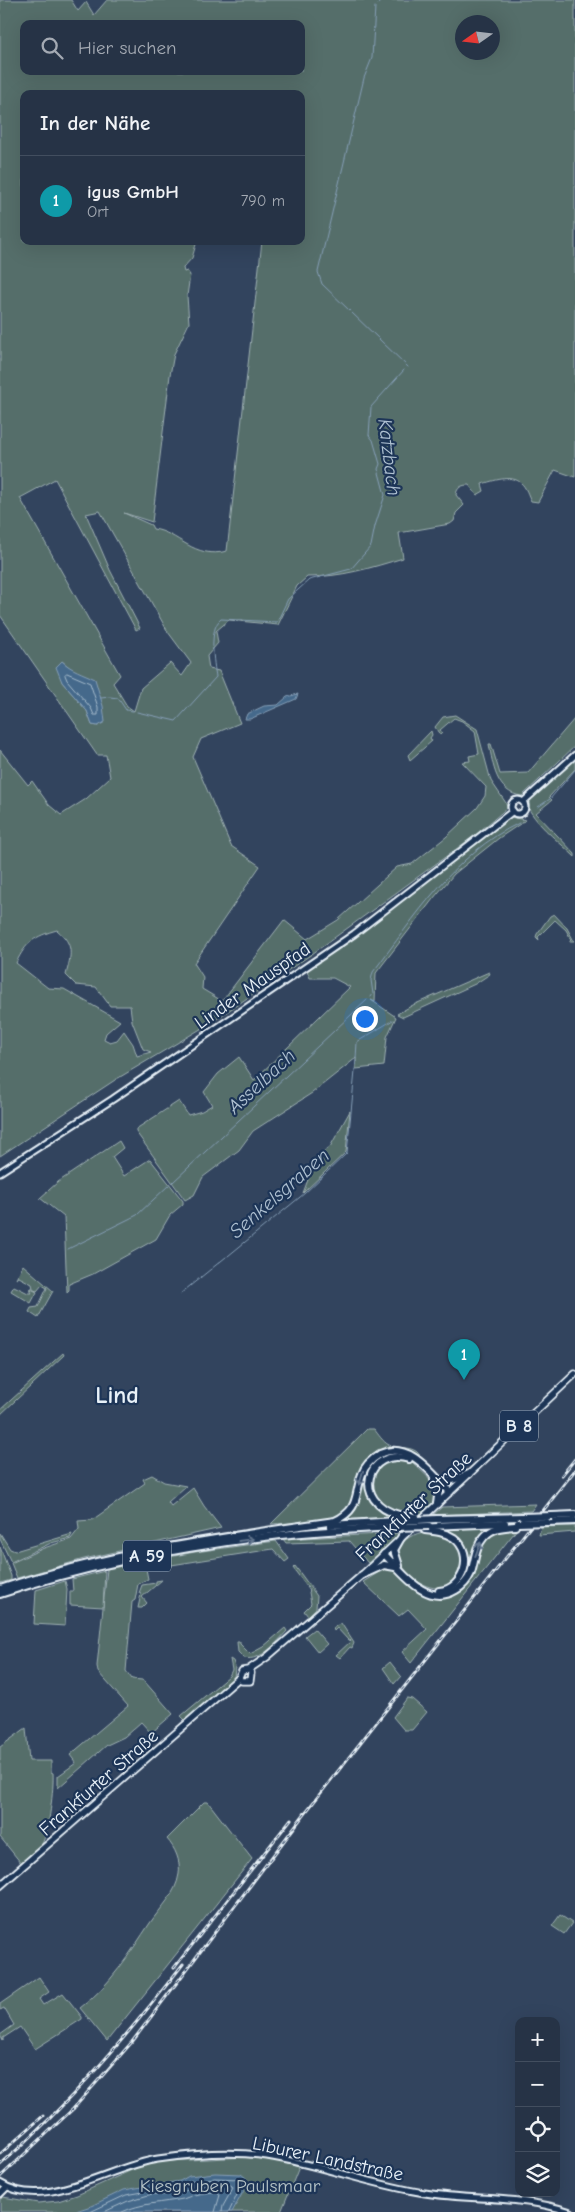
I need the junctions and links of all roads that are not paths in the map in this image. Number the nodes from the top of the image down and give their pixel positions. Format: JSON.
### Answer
{"nodes":[{"id":1,"x":575,"y":755,"type":"edge"},
{"id":2,"x":523,"y":802,"type":"junction"},
{"id":3,"x":513,"y":811,"type":"junction"},
{"id":4,"x":0,"y":1172,"type":"edge"},
{"id":5,"x":575,"y":1374,"type":"edge"},
{"id":6,"x":469,"y":1474,"type":"junction"},
{"id":7,"x":436,"y":1480,"type":"junction"},
{"id":8,"x":448,"y":1493,"type":"junction"},
{"id":9,"x":437,"y":1504,"type":"junction"},
{"id":10,"x":575,"y":1515,"type":"edge"},
{"id":11,"x":397,"y":1521,"type":"junction"},
{"id":12,"x":575,"y":1521,"type":"edge"},
{"id":13,"x":517,"y":1524,"type":"junction"},
{"id":14,"x":299,"y":1526,"type":"junction"},
{"id":15,"x":427,"y":1528,"type":"junction"},
{"id":16,"x":279,"y":1532,"type":"junction"},
{"id":17,"x":402,"y":1536,"type":"junction"},
{"id":18,"x":385,"y":1553,"type":"junction"},
{"id":19,"x":398,"y":1566,"type":"junction"},
{"id":20,"x":362,"y":1575,"type":"junction"},
{"id":21,"x":0,"y":1588,"type":"edge"},
{"id":22,"x":0,"y":1594,"type":"edge"},
{"id":23,"x":250,"y":1672,"type":"junction"},
{"id":24,"x":241,"y":1680,"type":"junction"},
{"id":25,"x":0,"y":1886,"type":"edge"},
{"id":26,"x":0,"y":2183,"type":"edge"},
{"id":27,"x":6,"y":2188,"type":"junction"},
{"id":28,"x":74,"y":2192,"type":"dead end"},
{"id":29,"x":0,"y":2194,"type":"edge"},
{"id":30,"x":42,"y":2199,"type":"dead end"},
{"id":31,"x":571,"y":2212,"type":"edge"}],
"edges":[{"from":1,"to":2,"type":"street"},
{"from":2,"to":3,"type":"street"},
{"from":2,"to":3,"type":"street"},
{"from":3,"to":4,"type":"street","name":"Linder Mauspfad"},
{"from":5,"to":6,"type":"main road","name":"Frankfurter Straße","number":"B 8"},
{"from":6,"to":7,"type":"highway"},
{"from":6,"to":8,"type":"main road","name":"Frankfurter Straße","number":"B 8"},
{"from":7,"to":8,"type":"highway"},
{"from":7,"to":9,"type":"highway"},
{"from":7,"to":11,"type":"highway"},
{"from":7,"to":14,"type":"highway","one_way":true},
{"from":8,"to":9,"type":"main road","name":"Frankfurter Straße","number":"B 8"},
{"from":9,"to":17,"type":"main road","name":"Frankfurter Straße","number":"B 8"},
{"from":10,"to":11,"type":"highway","number":"A 59","bridge":true},
{"from":11,"to":14,"type":"highway","number":"A 59"},
{"from":11,"to":15,"type":"highway","number":"A 59","bridge":true},
{"from":11,"to":16,"type":"highway","number":"A 59"},
{"from":12,"to":13,"type":"highway","number":"A 59","bridge":true},
{"from":13,"to":15,"type":"highway","number":"A 59"},
{"from":19,"to":13,"type":"highway","number":"A 59","one_way":true},
{"from":14,"to":16,"type":"highway","number":"A 59"},
{"from":15,"to":19,"type":"highway"},
{"from":16,"to":21,"type":"highway","number":"A 59"},
{"from":22,"to":16,"type":"highway","number":"A 59","one_way":true},
{"from":17,"to":18,"type":"main road","name":"Frankfurter Straße","number":"B 8"},
{"from":17,"to":19,"type":"highway"},
{"from":18,"to":19,"type":"highway"},
{"from":18,"to":20,"type":"main road","name":"Frankfurter Straße","number":"B 8"},
{"from":19,"to":20,"type":"highway"},
{"from":20,"to":23,"type":"main road","name":"Frankfurter Straße","number":"B 8"},
{"from":23,"to":24,"type":"main road","number":"B 8"},
{"from":23,"to":24,"type":"main road","number":"B 8"},
{"from":24,"to":25,"type":"main road","name":"Frankfurter Straße","number":"B 8"},
{"from":26,"to":27,"type":"street"},
{"from":27,"to":29,"type":"street"},
{"from":27,"to":30,"type":"street"},
{"from":28,"to":31,"type":"street","name":"Liburer Landstraße"}]}
